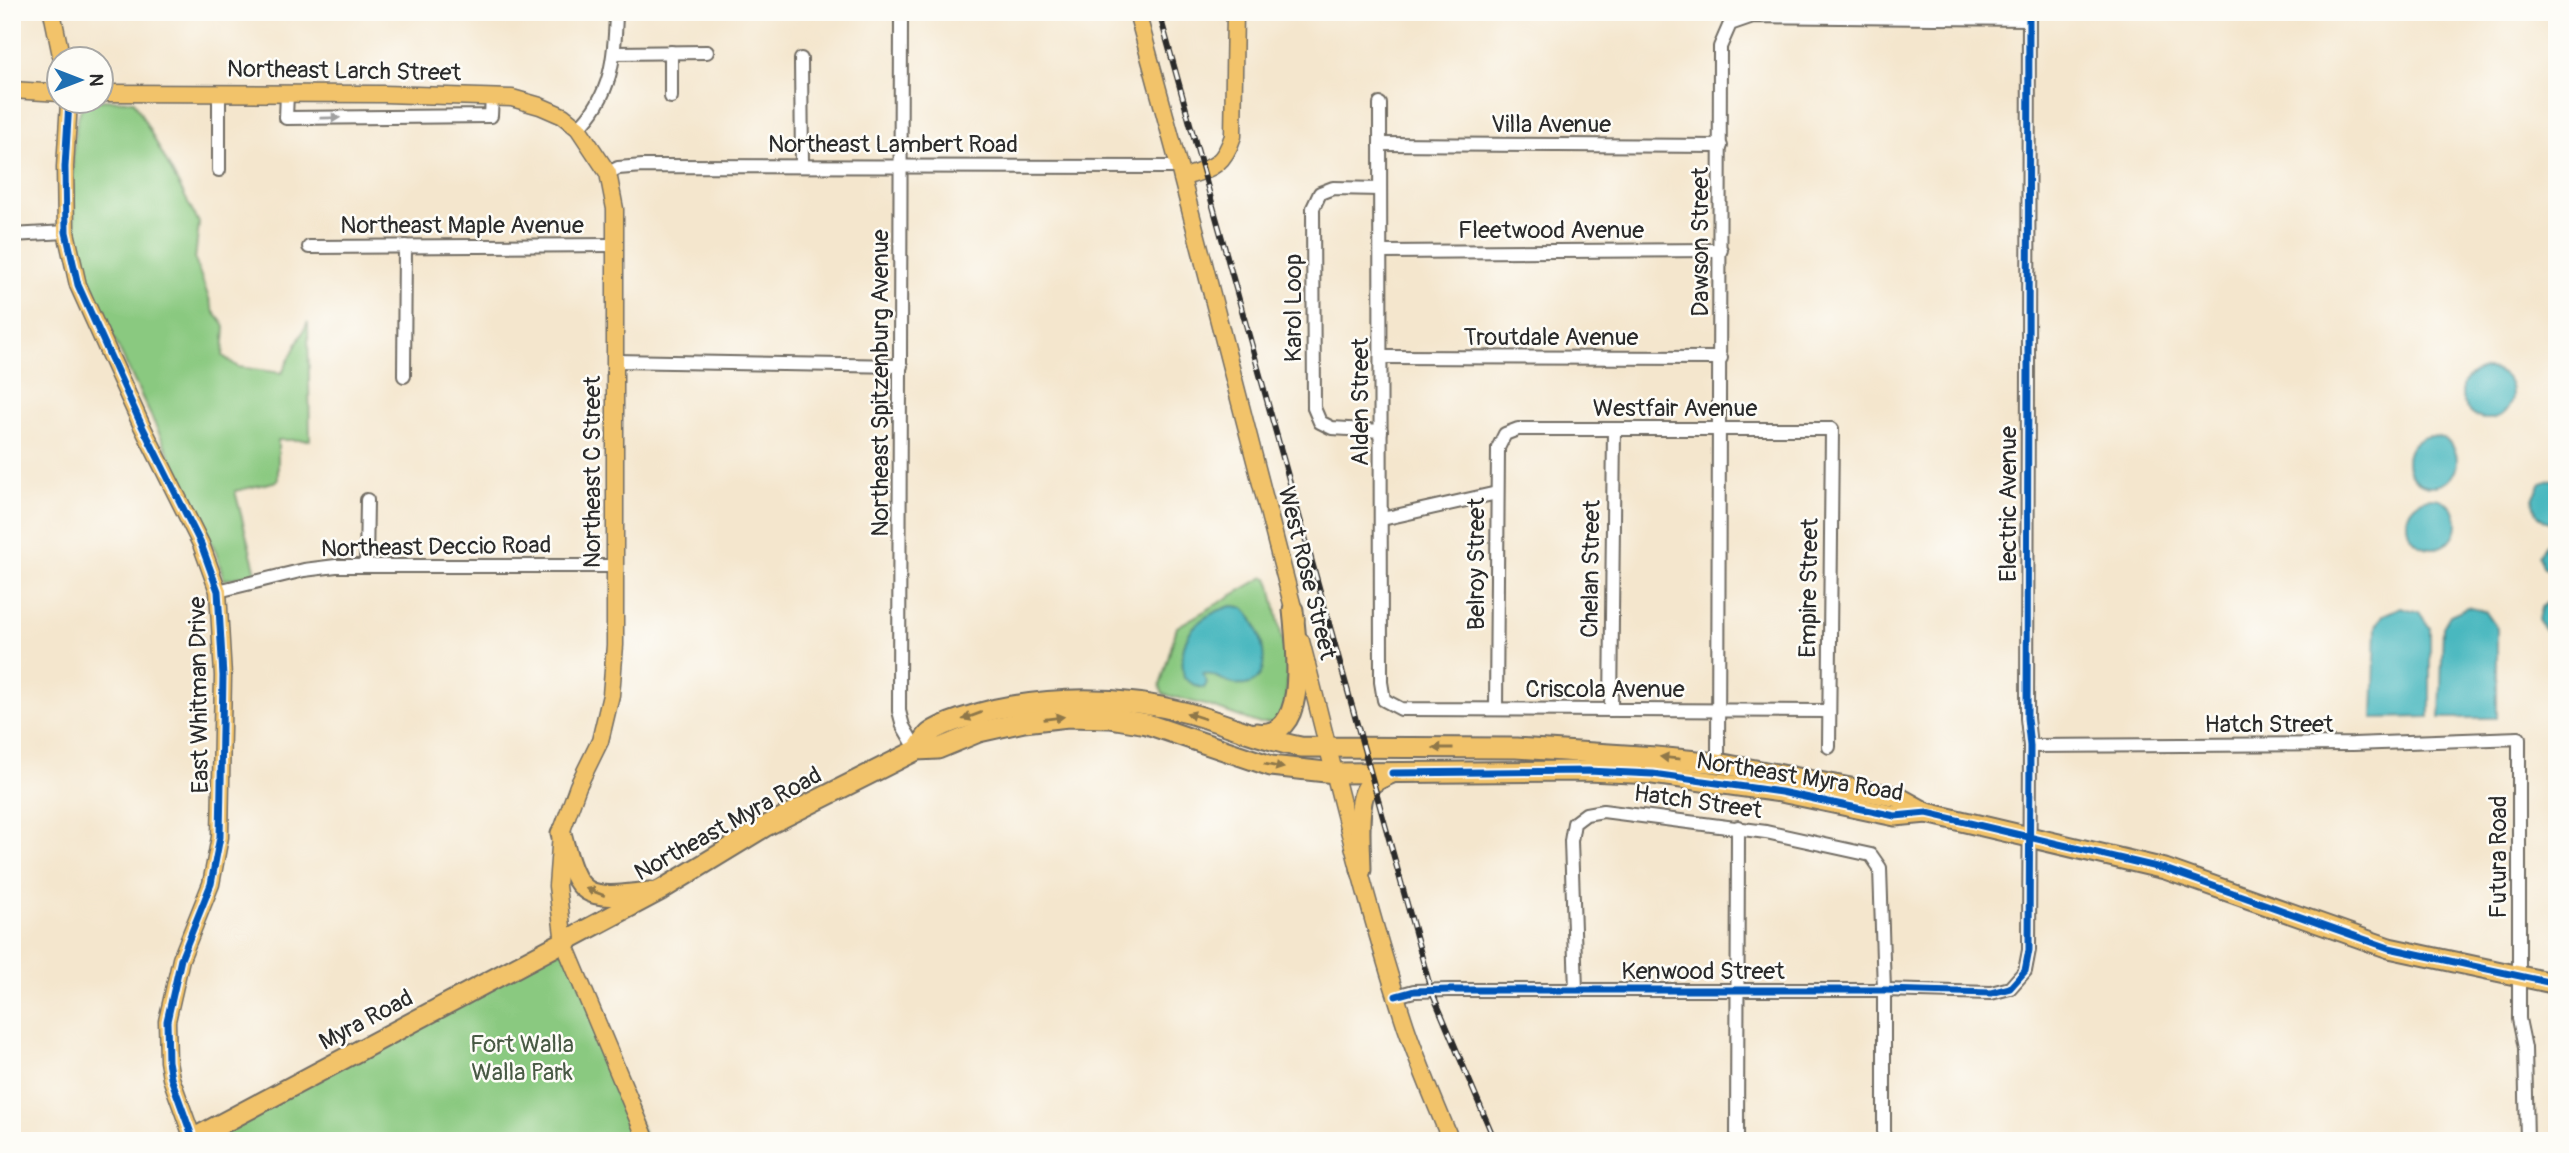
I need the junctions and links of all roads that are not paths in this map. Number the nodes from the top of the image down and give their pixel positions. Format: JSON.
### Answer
{"nodes":[{"id":1,"x":52,"y":12,"type":"edge"},
{"id":2,"x":616,"y":12,"type":"edge"},
{"id":3,"x":901,"y":12,"type":"edge"},
{"id":4,"x":1137,"y":12,"type":"edge"},
{"id":5,"x":1235,"y":12,"type":"edge"},
{"id":6,"x":2029,"y":16,"type":"edge"},
{"id":7,"x":59,"y":46,"type":"edge"},
{"id":8,"x":615,"y":52,"type":"junction"},
{"id":9,"x":671,"y":52,"type":"junction"},
{"id":10,"x":708,"y":52,"type":"dead end"},
{"id":11,"x":801,"y":59,"type":"dead end"},
{"id":12,"x":12,"y":90,"type":"edge"},
{"id":13,"x":46,"y":92,"type":"edge"},
{"id":14,"x":116,"y":93,"type":"edge"},
{"id":15,"x":219,"y":93,"type":"junction"},
{"id":16,"x":286,"y":93,"type":"junction"},
{"id":17,"x":492,"y":96,"type":"junction"},
{"id":18,"x":671,"y":97,"type":"dead end"},
{"id":19,"x":1380,"y":104,"type":"dead end"},
{"id":20,"x":68,"y":116,"type":"edge"},
{"id":21,"x":579,"y":128,"type":"junction"},
{"id":22,"x":1380,"y":144,"type":"junction"},
{"id":23,"x":1721,"y":146,"type":"junction"},
{"id":24,"x":802,"y":165,"type":"junction"},
{"id":25,"x":900,"y":165,"type":"junction"},
{"id":26,"x":219,"y":170,"type":"dead end"},
{"id":27,"x":608,"y":173,"type":"junction"},
{"id":28,"x":1181,"y":173,"type":"junction"},
{"id":29,"x":1380,"y":189,"type":"junction"},
{"id":30,"x":66,"y":232,"type":"junction"},
{"id":31,"x":12,"y":235,"type":"edge"},
{"id":32,"x":614,"y":245,"type":"junction"},
{"id":33,"x":405,"y":246,"type":"junction"},
{"id":34,"x":309,"y":247,"type":"dead end"},
{"id":35,"x":1721,"y":250,"type":"junction"},
{"id":36,"x":1381,"y":252,"type":"junction"},
{"id":37,"x":1381,"y":357,"type":"junction"},
{"id":38,"x":1721,"y":358,"type":"junction"},
{"id":39,"x":615,"y":361,"type":"junction"},
{"id":40,"x":901,"y":366,"type":"junction"},
{"id":41,"x":404,"y":376,"type":"dead end"},
{"id":42,"x":1518,"y":429,"type":"joint"},
{"id":43,"x":1614,"y":429,"type":"junction"},
{"id":44,"x":1720,"y":429,"type":"junction"},
{"id":45,"x":1832,"y":429,"type":"joint"},
{"id":46,"x":1381,"y":431,"type":"junction"},
{"id":47,"x":1497,"y":493,"type":"junction"},
{"id":48,"x":367,"y":500,"type":"dead end"},
{"id":49,"x":1382,"y":519,"type":"junction"},
{"id":50,"x":366,"y":565,"type":"junction"},
{"id":51,"x":615,"y":566,"type":"junction"},
{"id":52,"x":218,"y":592,"type":"junction"},
{"id":53,"x":1293,"y":610,"type":"junction"},
{"id":54,"x":1384,"y":699,"type":"joint"},
{"id":55,"x":1496,"y":709,"type":"junction"},
{"id":56,"x":1611,"y":710,"type":"junction"},
{"id":57,"x":1719,"y":710,"type":"junction"},
{"id":58,"x":1829,"y":711,"type":"junction"},
{"id":59,"x":1239,"y":731,"type":"junction"},
{"id":60,"x":2514,"y":738,"type":"joint"},
{"id":61,"x":2030,"y":746,"type":"junction"},
{"id":62,"x":1829,"y":747,"type":"dead end"},
{"id":63,"x":1329,"y":748,"type":"junction"},
{"id":64,"x":917,"y":750,"type":"junction"},
{"id":65,"x":1718,"y":763,"type":"junction"},
{"id":66,"x":1335,"y":773,"type":"junction"},
{"id":67,"x":1392,"y":773,"type":"junction"},
{"id":68,"x":1927,"y":813,"type":"junction"},
{"id":69,"x":1738,"y":827,"type":"junction"},
{"id":70,"x":561,"y":834,"type":"junction"},
{"id":71,"x":2030,"y":839,"type":"junction"},
{"id":72,"x":1361,"y":870,"type":"junction"},
{"id":73,"x":661,"y":890,"type":"junction"},
{"id":74,"x":564,"y":943,"type":"junction"},
{"id":75,"x":2519,"y":976,"type":"junction"},
{"id":76,"x":2557,"y":984,"type":"edge"},
{"id":77,"x":2010,"y":988,"type":"joint"},
{"id":78,"x":1576,"y":990,"type":"junction"},
{"id":79,"x":1737,"y":990,"type":"junction"},
{"id":80,"x":1884,"y":990,"type":"junction"},
{"id":81,"x":1396,"y":996,"type":"junction"},
{"id":82,"x":191,"y":1140,"type":"edge"},
{"id":83,"x":647,"y":1141,"type":"edge"},
{"id":84,"x":1451,"y":1141,"type":"edge"},
{"id":85,"x":1737,"y":1141,"type":"edge"},
{"id":86,"x":1884,"y":1141,"type":"edge"},
{"id":87,"x":2527,"y":1141,"type":"edge"}],
"edges":[{"from":1,"to":7,"type":"main road"},
{"from":2,"to":8,"type":"street"},
{"from":3,"to":25,"type":"street","name":"Northeast Spitzenburg Avenue"},
{"from":4,"to":28,"type":"main road","name":"West Rose Street"},
{"from":5,"to":28,"type":"main road"},
{"from":6,"to":23,"type":"street","name":"Dawson Street"},
{"from":6,"to":61,"type":"street","name":"Electric Avenue"},
{"from":8,"to":9,"type":"street"},
{"from":8,"to":21,"type":"street"},
{"from":9,"to":10,"type":"street"},
{"from":9,"to":18,"type":"street"},
{"from":11,"to":24,"type":"street"},
{"from":12,"to":13,"type":"main road"},
{"from":14,"to":15,"type":"main road","name":"Northeast Larch Street"},
{"from":15,"to":16,"type":"main road","name":"Northeast Larch Street"},
{"from":15,"to":26,"type":"street"},
{"from":16,"to":17,"type":"main road","name":"Northeast Larch Street"},
{"from":16,"to":17,"type":"street","one_way":true},
{"from":17,"to":21,"type":"main road","name":"Northeast Larch Street"},
{"from":19,"to":22,"type":"street","name":"Alden Street"},
{"from":20,"to":30,"type":"main road","name":"East Whitman Drive"},
{"from":21,"to":27,"type":"main road","name":"Northeast C Street"},
{"from":22,"to":23,"type":"street","name":"Villa Avenue"},
{"from":22,"to":29,"type":"street","name":"Alden Street"},
{"from":23,"to":35,"type":"street","name":"Dawson Street"},
{"from":24,"to":25,"type":"street","name":"Northeast Lambert Road"},
{"from":24,"to":27,"type":"street","name":"Northeast Lambert Road"},
{"from":25,"to":28,"type":"street","name":"Northeast Lambert Road"},
{"from":25,"to":40,"type":"street","name":"Northeast Spitzenburg Avenue"},
{"from":27,"to":32,"type":"main road","name":"Northeast C Street"},
{"from":28,"to":53,"type":"main road","name":"West Rose Street"},
{"from":29,"to":36,"type":"street","name":"Alden Street"},
{"from":29,"to":46,"type":"street","name":"Karol Loop"},
{"from":30,"to":31,"type":"street"},
{"from":30,"to":52,"type":"main road","name":"East Whitman Drive"},
{"from":32,"to":33,"type":"street","name":"Northeast Maple Avenue"},
{"from":32,"to":39,"type":"main road","name":"Northeast C Street"},
{"from":33,"to":34,"type":"street","name":"Northeast Maple Avenue"},
{"from":33,"to":41,"type":"street"},
{"from":35,"to":36,"type":"street","name":"Fleetwood Avenue"},
{"from":35,"to":38,"type":"street","name":"Dawson Street"},
{"from":36,"to":37,"type":"street","name":"Alden Street"},
{"from":37,"to":38,"type":"street","name":"Troutdale Avenue"},
{"from":37,"to":46,"type":"street","name":"Alden Street"},
{"from":38,"to":44,"type":"street","name":"Dawson Street"},
{"from":39,"to":40,"type":"street"},
{"from":39,"to":51,"type":"main road","name":"Northeast C Street"},
{"from":40,"to":64,"type":"street","name":"Northeast Spitzenburg Avenue"},
{"from":42,"to":43,"type":"street","name":"Westfair Avenue"},
{"from":42,"to":47,"type":"street","name":"Belroy Street"},
{"from":43,"to":44,"type":"street","name":"Westfair Avenue"},
{"from":43,"to":56,"type":"street","name":"Chelan Street"},
{"from":44,"to":45,"type":"street","name":"Westfair Avenue"},
{"from":44,"to":57,"type":"street","name":"Dawson Street"},
{"from":45,"to":58,"type":"street","name":"Empire Street"},
{"from":46,"to":49,"type":"street","name":"Alden Street"},
{"from":47,"to":49,"type":"street"},
{"from":47,"to":55,"type":"street","name":"Belroy Street"},
{"from":48,"to":50,"type":"street"},
{"from":49,"to":54,"type":"street","name":"Alden Street"},
{"from":50,"to":51,"type":"street","name":"Northeast Deccio Road"},
{"from":50,"to":52,"type":"street","name":"Northeast Deccio Road"},
{"from":51,"to":70,"type":"main road","name":"Northeast C Street"},
{"from":52,"to":82,"type":"main road","name":"East Whitman Drive"},
{"from":53,"to":59,"type":"highway"},
{"from":53,"to":63,"type":"main road","name":"West Rose Street"},
{"from":54,"to":55,"type":"street","name":"Criscola Avenue"},
{"from":55,"to":56,"type":"street","name":"Criscola Avenue"},
{"from":56,"to":57,"type":"street","name":"Criscola Avenue"},
{"from":57,"to":58,"type":"street","name":"Criscola Avenue"},
{"from":57,"to":65,"type":"street","name":"Dawson Street"},
{"from":58,"to":62,"type":"street","name":"Empire Street"},
{"from":59,"to":63,"type":"highway","name":"Northeast Myra Road"},
{"from":59,"to":64,"type":"highway","name":"Northeast Myra Road","one_way":true},
{"from":60,"to":61,"type":"street","name":"Hatch Street"},
{"from":60,"to":75,"type":"street","name":"Futura Road"},
{"from":61,"to":71,"type":"street","name":"Electric Avenue"},
{"from":65,"to":63,"type":"highway","name":"Northeast Myra Road","one_way":true},
{"from":63,"to":66,"type":"main road","name":"West Rose Street"},
{"from":64,"to":66,"type":"highway","name":"Northeast Myra Road","one_way":true},
{"from":64,"to":73,"type":"highway","name":"Northeast Myra Road"},
{"from":65,"to":68,"type":"highway","name":"Northeast Myra Road"},
{"from":66,"to":67,"type":"highway","name":"Northeast Myra Road"},
{"from":66,"to":72,"type":"main road","name":"West Rose Street"},
{"from":67,"to":68,"type":"highway","name":"Northeast Myra Road"},
{"from":67,"to":72,"type":"highway"},
{"from":68,"to":71,"type":"highway","name":"Northeast Myra Road"},
{"from":69,"to":78,"type":"street","name":"Hatch Street"},
{"from":69,"to":79,"type":"street"},
{"from":69,"to":80,"type":"street","name":"Hatch Street"},
{"from":73,"to":70,"type":"highway","one_way":true},
{"from":70,"to":74,"type":"main road","name":"Northeast C Street"},
{"from":71,"to":75,"type":"highway","name":"Northeast Myra Road"},
{"from":71,"to":77,"type":"street","name":"Electric Avenue"},
{"from":72,"to":81,"type":"main road","name":"West Rose Street"},
{"from":73,"to":74,"type":"highway","name":"Northeast Myra Road"},
{"from":74,"to":82,"type":"highway","name":"Myra Road"},
{"from":74,"to":83,"type":"main road","name":"Northeast C Street"},
{"from":75,"to":76,"type":"highway","name":"Northeast Myra Road"},
{"from":75,"to":87,"type":"street","name":"Futura Road"},
{"from":77,"to":80,"type":"street","name":"Kenwood Street"},
{"from":78,"to":79,"type":"street","name":"Kenwood Street"},
{"from":78,"to":81,"type":"street","name":"Kenwood Street"},
{"from":79,"to":80,"type":"street","name":"Kenwood Street"},
{"from":79,"to":85,"type":"street"},
{"from":80,"to":86,"type":"street"},
{"from":81,"to":84,"type":"main road","name":"West Rose Street"}]}
